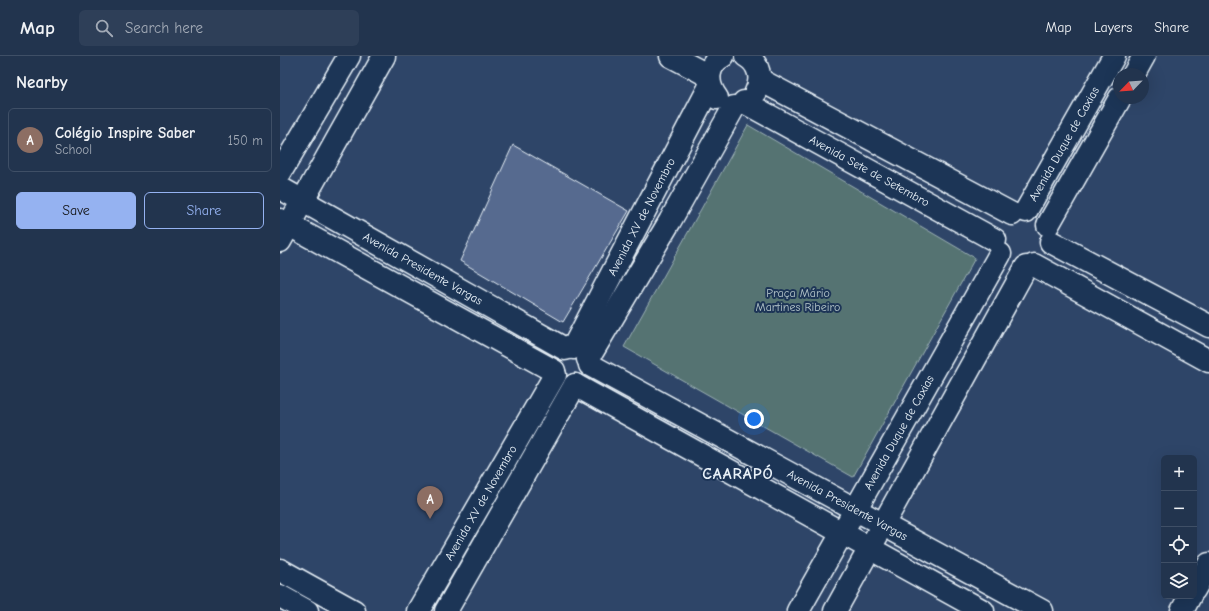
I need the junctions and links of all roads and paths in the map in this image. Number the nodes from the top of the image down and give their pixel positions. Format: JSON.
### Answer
{"nodes":[{"id":1,"x":349,"y":56,"type":"edge"},
{"id":2,"x":384,"y":56,"type":"edge"},
{"id":3,"x":670,"y":56,"type":"edge"},
{"id":4,"x":722,"y":56,"type":"edge"},
{"id":5,"x":1114,"y":56,"type":"edge"},
{"id":6,"x":1144,"y":56,"type":"edge"},
{"id":7,"x":755,"y":64,"type":"edge"},
{"id":8,"x":1137,"y":68,"type":"edge"},
{"id":9,"x":709,"y":81,"type":"junction"},
{"id":10,"x":1117,"y":104,"type":"edge"},
{"id":11,"x":739,"y":105,"type":"junction"},
{"id":12,"x":280,"y":173,"type":"edge"},
{"id":13,"x":280,"y":188,"type":"edge"},
{"id":14,"x":303,"y":201,"type":"junction"},
{"id":15,"x":1019,"y":212,"type":"junction"},
{"id":16,"x":283,"y":229,"type":"edge"},
{"id":17,"x":1049,"y":234,"type":"junction"},
{"id":18,"x":998,"y":247,"type":"junction"},
{"id":19,"x":1030,"y":266,"type":"junction"},
{"id":20,"x":1209,"y":326,"type":"edge"},
{"id":21,"x":579,"y":355,"type":"junction"},
{"id":22,"x":1209,"y":361,"type":"edge"},
{"id":23,"x":554,"y":373,"type":"junction"},
{"id":24,"x":575,"y":385,"type":"junction"},
{"id":25,"x":855,"y":509,"type":"junction"},
{"id":26,"x":883,"y":524,"type":"junction"},
{"id":27,"x":842,"y":533,"type":"junction"},
{"id":28,"x":870,"y":548,"type":"junction"},
{"id":29,"x":1209,"y":564,"type":"edge"},
{"id":30,"x":280,"y":570,"type":"edge"},
{"id":31,"x":1197,"y":585,"type":"edge"},
{"id":32,"x":280,"y":596,"type":"edge"},
{"id":33,"x":1188,"y":599,"type":"edge"},
{"id":34,"x":307,"y":611,"type":"edge"},
{"id":35,"x":354,"y":611,"type":"edge"},
{"id":36,"x":418,"y":611,"type":"edge"},
{"id":37,"x":446,"y":611,"type":"edge"},
{"id":38,"x":798,"y":611,"type":"edge"},
{"id":39,"x":835,"y":611,"type":"edge"},
{"id":40,"x":983,"y":611,"type":"edge"},
{"id":41,"x":1042,"y":611,"type":"edge"},
{"id":42,"x":1182,"y":611,"type":"edge"}],
"edges":[{"from":1,"to":12,"type":"street"},
{"from":2,"to":14,"type":"street"},
{"from":3,"to":9,"type":"street"},
{"from":4,"to":9,"type":"street","name":"Avenida XV de Novembro"},
{"from":5,"to":15,"type":"street","name":"Avenida Duque de Caxias"},
{"from":6,"to":8,"type":"street"},
{"from":7,"to":11,"type":"street","name":"Avenida XV de Novembro"},
{"from":7,"to":15,"type":"street"},
{"from":9,"to":11,"type":"street","name":"Avenida Sete de Setembro"},
{"from":9,"to":21,"type":"street","name":"Avenida XV de Novembro"},
{"from":10,"to":17,"type":"street"},
{"from":11,"to":18,"type":"street","name":"Avenida Sete de Setembro"},
{"from":11,"to":21,"type":"street","name":"Avenida XV de Novembro"},
{"from":13,"to":14,"type":"street","name":"Avenida Presidente Vargas"},
{"from":14,"to":16,"type":"street"},
{"from":14,"to":21,"type":"street","name":"Avenida Presidente Vargas"},
{"from":15,"to":17,"type":"street"},
{"from":15,"to":18,"type":"street"},
{"from":16,"to":23,"type":"street","name":"Avenida Presidente Vargas"},
{"from":17,"to":19,"type":"street"},
{"from":17,"to":20,"type":"street"},
{"from":18,"to":19,"type":"street"},
{"from":18,"to":25,"type":"street","name":"Avenida Duque de Caxias"},
{"from":19,"to":22,"type":"street"},
{"from":19,"to":26,"type":"street"},
{"from":21,"to":23,"type":"street"},
{"from":21,"to":24,"type":"street"},
{"from":21,"to":25,"type":"street","name":"Avenida Presidente Vargas"},
{"from":23,"to":24,"type":"street"},
{"from":23,"to":36,"type":"street","name":"Avenida XV de Novembro"},
{"from":24,"to":27,"type":"street"},
{"from":24,"to":37,"type":"street","name":"Avenida XV de Novembro"},
{"from":25,"to":26,"type":"street","name":"Avenida Presidente Vargas"},
{"from":25,"to":27,"type":"street","name":"Avenida Duque de Caxias"},
{"from":26,"to":28,"type":"street"},
{"from":26,"to":41,"type":"street","name":"Avenida Presidente Vargas"},
{"from":27,"to":28,"type":"street"},
{"from":27,"to":38,"type":"street","name":"Avenida Duque de Caxias"},
{"from":28,"to":39,"type":"street"},
{"from":28,"to":40,"type":"street"},
{"from":29,"to":31,"type":"street"},
{"from":30,"to":35,"type":"street"},
{"from":32,"to":34,"type":"street"},
{"from":33,"to":42,"type":"street"}]}
